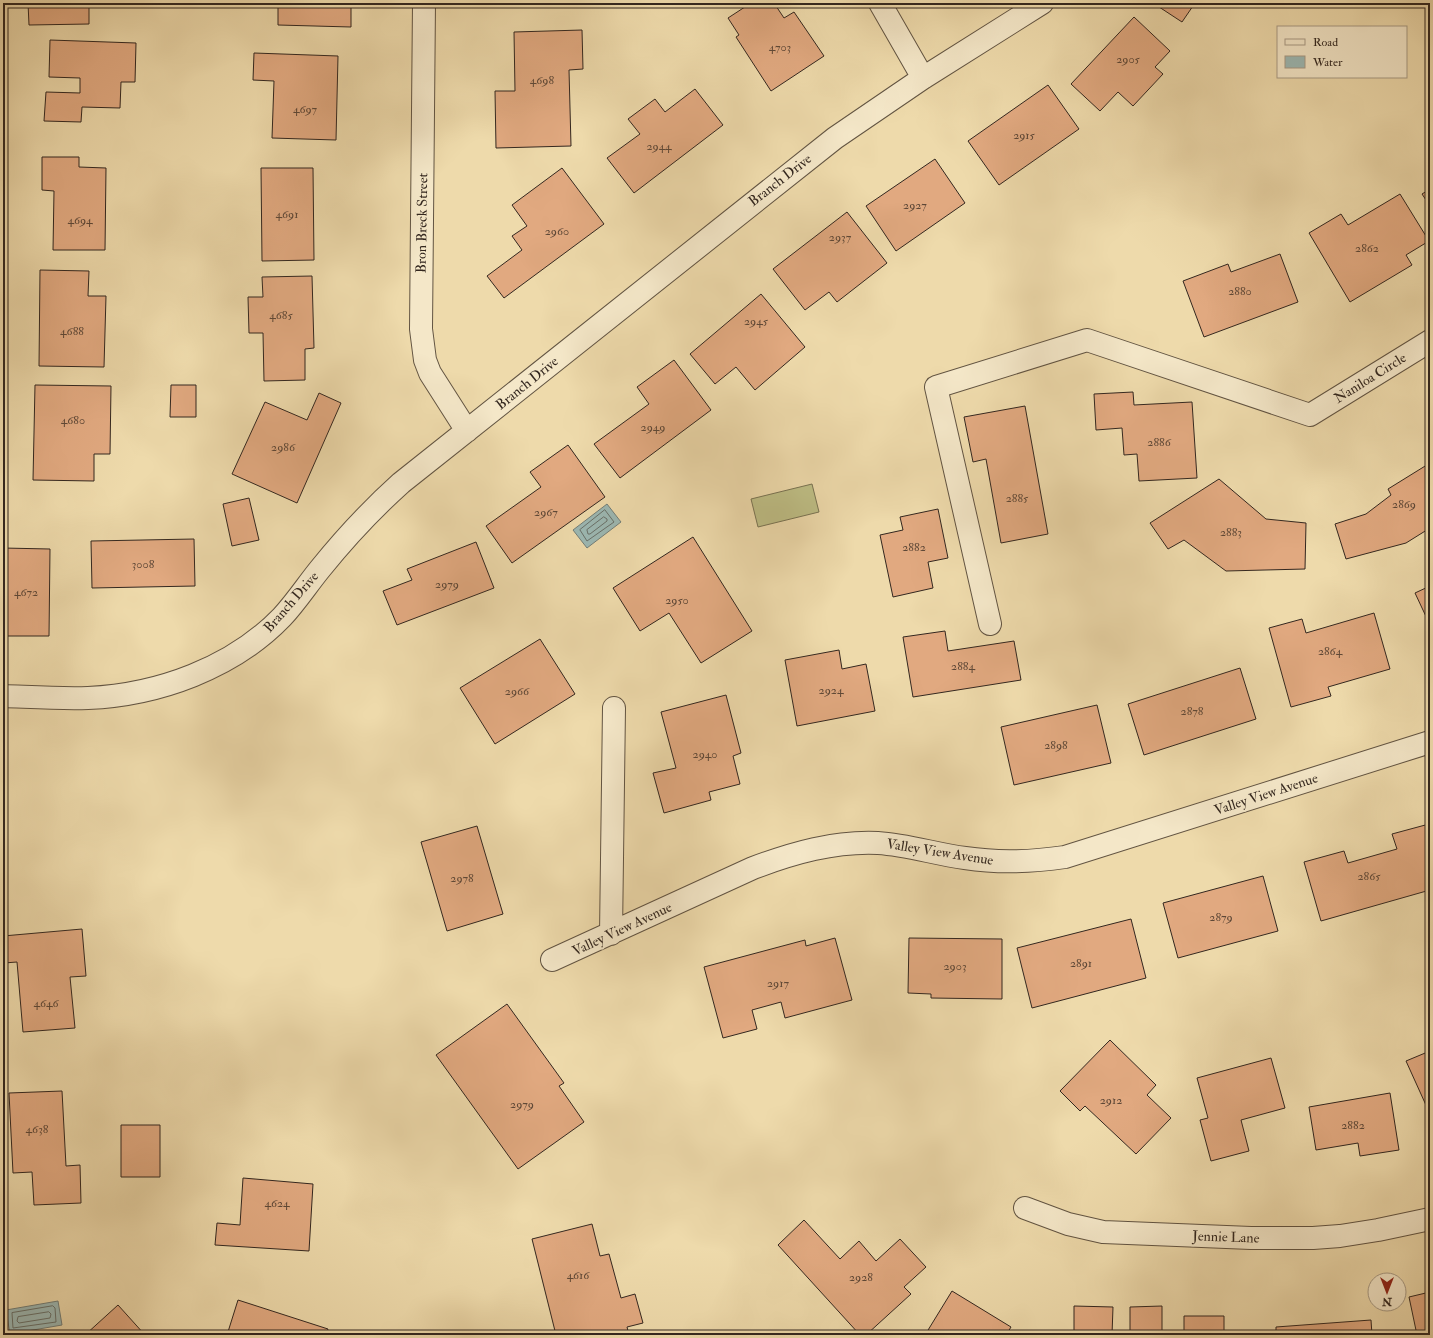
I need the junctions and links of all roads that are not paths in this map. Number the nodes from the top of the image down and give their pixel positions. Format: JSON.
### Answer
{"nodes":[{"id":1,"x":424,"y":3,"type":"edge"},
{"id":2,"x":880,"y":3,"type":"edge"},
{"id":3,"x":1042,"y":3,"type":"edge"},
{"id":4,"x":923,"y":78,"type":"junction"},
{"id":5,"x":1430,"y":341,"type":"edge"},
{"id":6,"x":467,"y":431,"type":"junction"},
{"id":7,"x":990,"y":624,"type":"dead end"},
{"id":8,"x":3,"y":696,"type":"edge"},
{"id":9,"x":614,"y":708,"type":"dead end"},
{"id":10,"x":1430,"y":742,"type":"edge"},
{"id":11,"x":611,"y":934,"type":"junction"},
{"id":12,"x":552,"y":960,"type":"dead end"},
{"id":13,"x":1024,"y":1208,"type":"dead end"},
{"id":14,"x":1430,"y":1219,"type":"edge"}],
"edges":[{"from":1,"to":6,"type":"street","name":"Bron Breck Street"},
{"from":2,"to":4,"type":"street"},
{"from":3,"to":4,"type":"street","name":"Branch Drive"},
{"from":4,"to":6,"type":"street","name":"Branch Drive"},
{"from":5,"to":7,"type":"street","name":"Naniloa Circle"},
{"from":6,"to":8,"type":"street","name":"Branch Drive"},
{"from":9,"to":11,"type":"street"},
{"from":10,"to":11,"type":"street","name":"Valley View Avenue"},
{"from":11,"to":12,"type":"street","name":"Valley View Avenue"},
{"from":13,"to":14,"type":"street","name":"Jennie Lane"}]}
